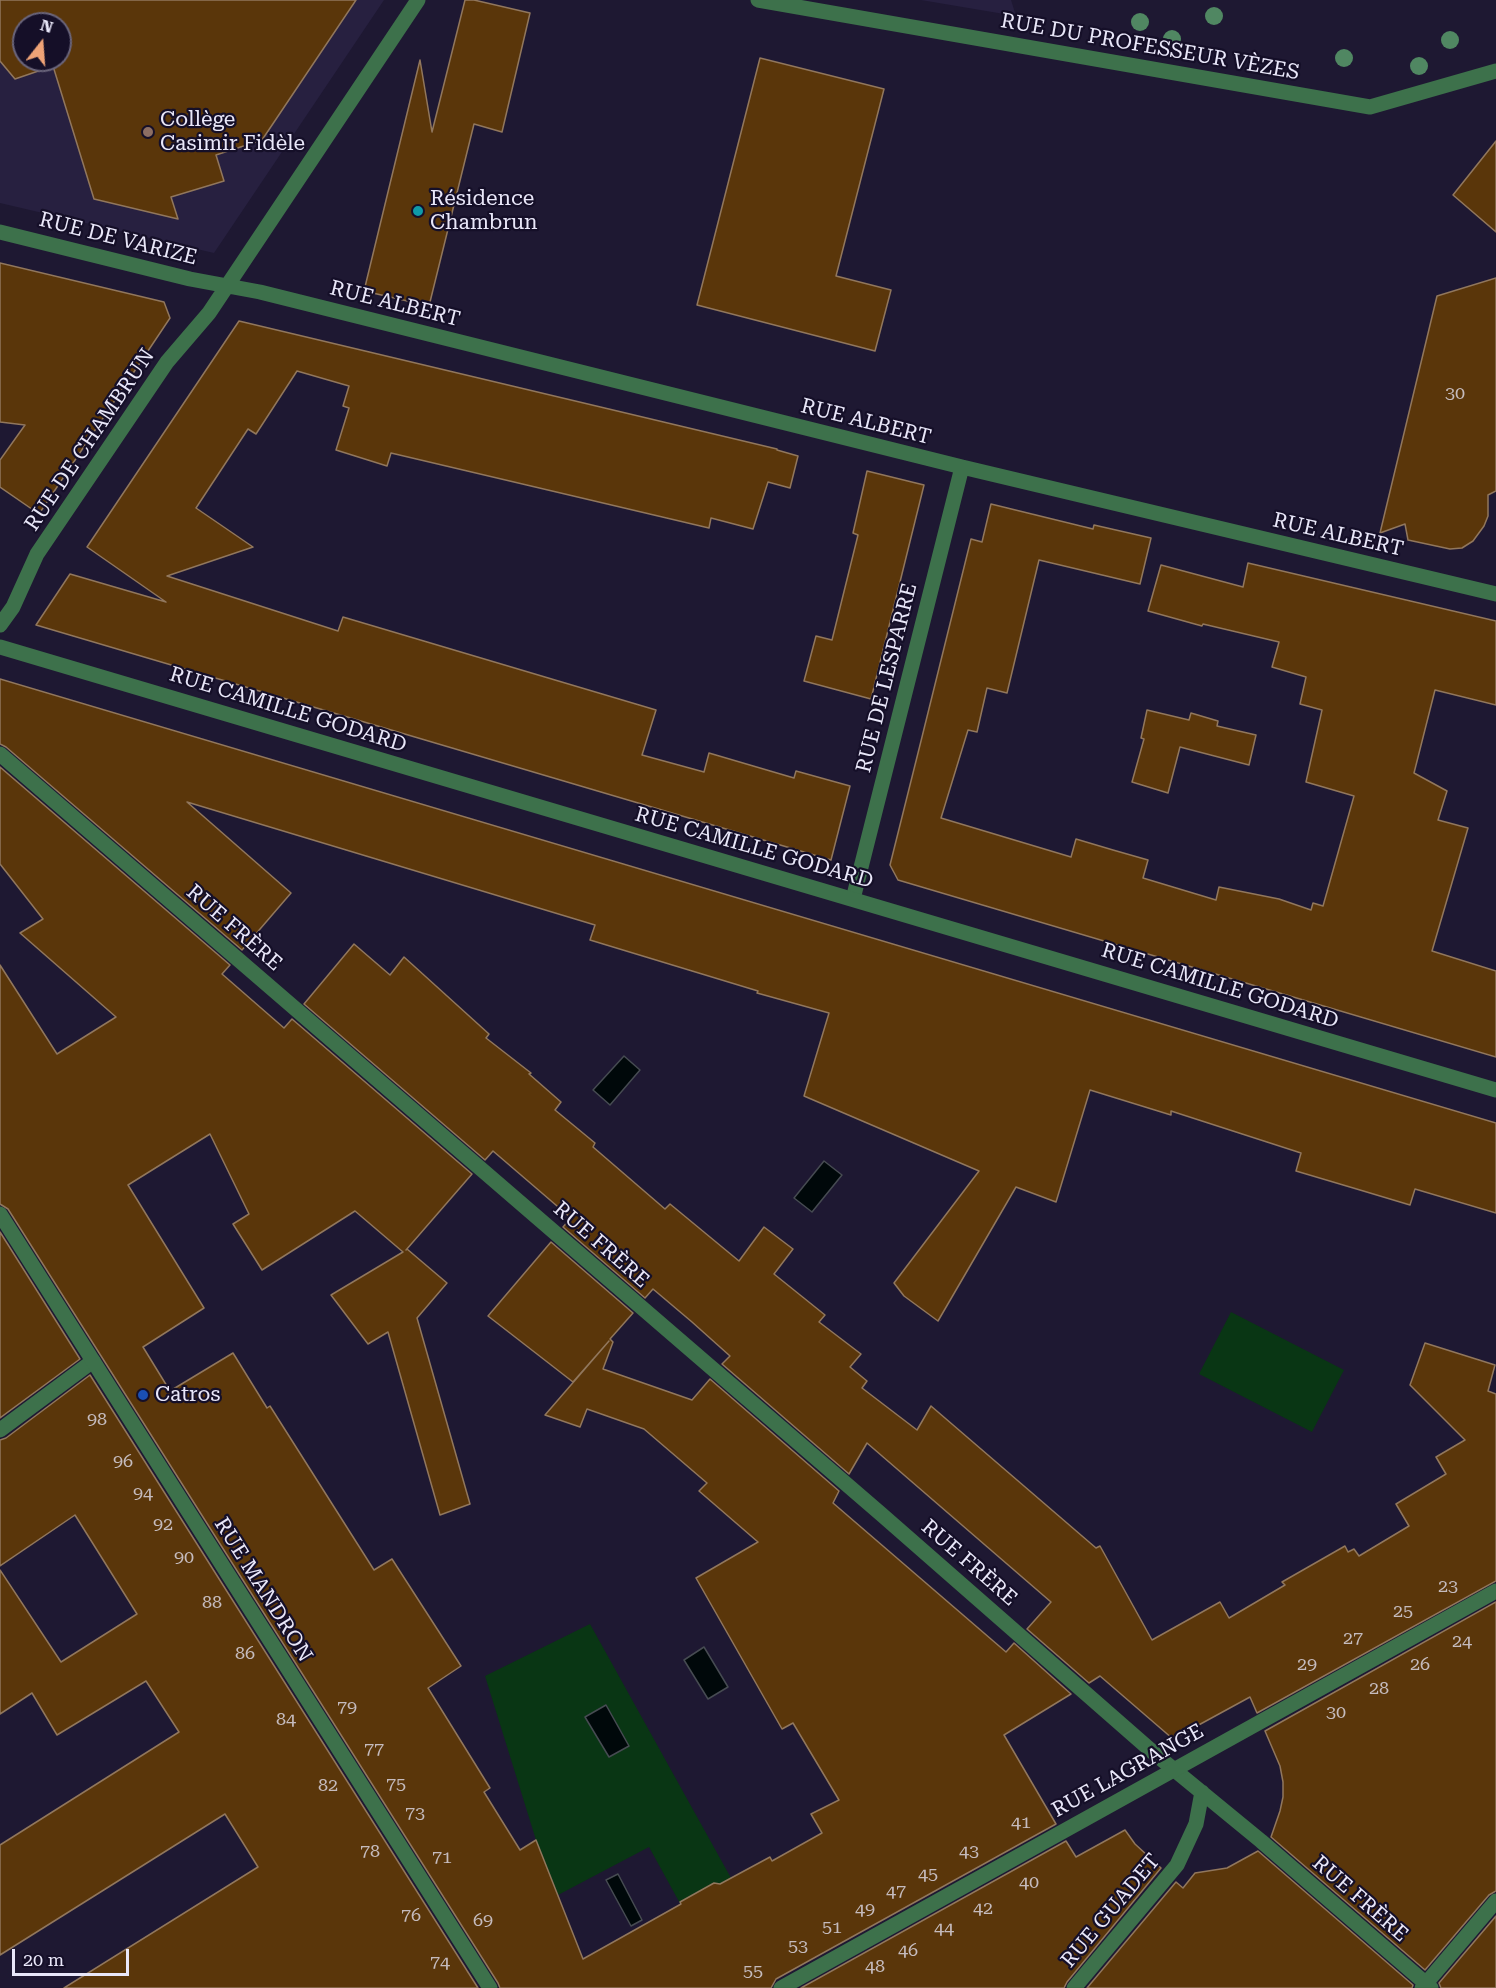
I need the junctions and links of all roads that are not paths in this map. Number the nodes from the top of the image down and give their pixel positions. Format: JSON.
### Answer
{"nodes":[{"id":1,"x":418,"y":0,"type":"edge"},
{"id":2,"x":758,"y":0,"type":"edge"},
{"id":3,"x":1496,"y":71,"type":"edge"},
{"id":4,"x":0,"y":232,"type":"edge"},
{"id":5,"x":227,"y":286,"type":"junction"},
{"id":6,"x":962,"y":467,"type":"junction"},
{"id":7,"x":1496,"y":594,"type":"edge"},
{"id":8,"x":0,"y":625,"type":"edge"},
{"id":9,"x":0,"y":647,"type":"edge"},
{"id":10,"x":0,"y":754,"type":"edge"},
{"id":11,"x":853,"y":900,"type":"junction"},
{"id":12,"x":1496,"y":1090,"type":"edge"},
{"id":13,"x":0,"y":1214,"type":"edge"},
{"id":14,"x":93,"y":1361,"type":"junction"},
{"id":15,"x":0,"y":1430,"type":"edge"},
{"id":16,"x":1496,"y":1591,"type":"edge"},
{"id":17,"x":1174,"y":1770,"type":"junction"},
{"id":18,"x":1202,"y":1792,"type":"junction"},
{"id":19,"x":1496,"y":1901,"type":"edge"},
{"id":20,"x":1426,"y":1987,"type":"edge"},
{"id":21,"x":490,"y":1988,"type":"edge"},
{"id":22,"x":780,"y":1988,"type":"edge"},
{"id":23,"x":1074,"y":1988,"type":"edge"}],
"edges":[{"from":1,"to":5,"type":"street"},
{"from":2,"to":3,"type":"street","name":"RUE DU PROFESSEUR VÈZES"},
{"from":4,"to":5,"type":"street","name":"RUE DE VARIZE"},
{"from":5,"to":6,"type":"street","name":"RUE ALBERT"},
{"from":5,"to":8,"type":"street","name":"RUE DE CHAMBRUN"},
{"from":6,"to":7,"type":"street","name":"RUE ALBERT"},
{"from":6,"to":11,"type":"street","name":"RUE DE LESPARRE"},
{"from":9,"to":11,"type":"street","name":"RUE CAMILLE GODARD"},
{"from":10,"to":17,"type":"street","name":"RUE FRÈRE"},
{"from":11,"to":12,"type":"street","name":"RUE CAMILLE GODARD"},
{"from":13,"to":14,"type":"street","name":"RUE MANDRON"},
{"from":14,"to":15,"type":"street"},
{"from":14,"to":21,"type":"street","name":"RUE MANDRON"},
{"from":16,"to":17,"type":"street","name":"RUE LAGRANGE"},
{"from":17,"to":18,"type":"street","name":"RUE FRÈRE"},
{"from":17,"to":22,"type":"street","name":"RUE LAGRANGE"},
{"from":18,"to":20,"type":"street","name":"RUE FRÈRE"},
{"from":18,"to":23,"type":"street","name":"RUE GUADET"},
{"from":19,"to":20,"type":"street"}]}
